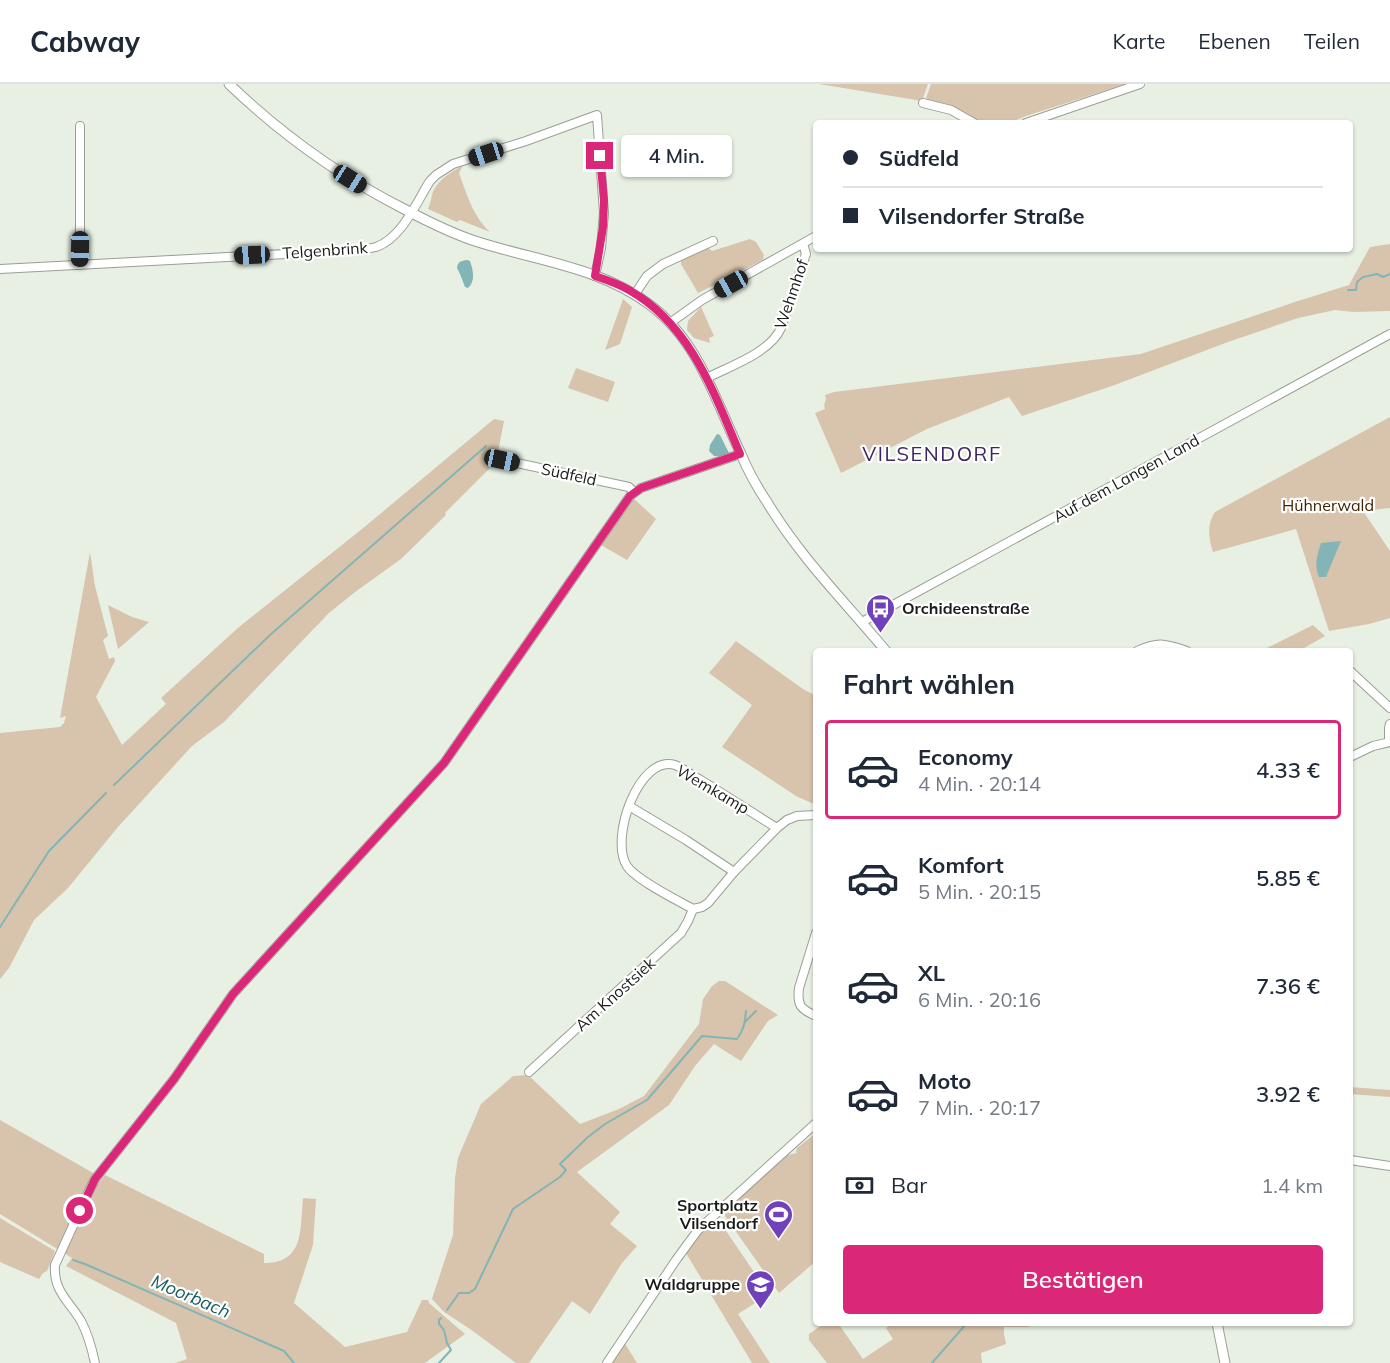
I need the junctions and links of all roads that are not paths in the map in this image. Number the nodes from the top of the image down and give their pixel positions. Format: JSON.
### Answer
{"nodes":[{"id":1,"x":229,"y":84,"type":"edge"},
{"id":2,"x":1140,"y":84,"type":"edge"},
{"id":3,"x":923,"y":103,"type":"dead end"},
{"id":4,"x":969,"y":120,"type":"edge"},
{"id":5,"x":1035,"y":120,"type":"edge"},
{"id":6,"x":80,"y":126,"type":"dead end"},
{"id":7,"x":410,"y":213,"type":"junction"},
{"id":8,"x":813,"y":238,"type":"edge"},
{"id":9,"x":714,"y":241,"type":"dead end"},
{"id":10,"x":803,"y":244,"type":"junction"},
{"id":11,"x":80,"y":264,"type":"junction"},
{"id":12,"x":0,"y":269,"type":"edge"},
{"id":13,"x":595,"y":276,"type":"junction"},
{"id":14,"x":635,"y":294,"type":"junction"},
{"id":15,"x":670,"y":323,"type":"junction"},
{"id":16,"x":1390,"y":334,"type":"edge"},
{"id":17,"x":707,"y":378,"type":"junction"},
{"id":18,"x":740,"y":454,"type":"junction"},
{"id":19,"x":502,"y":460,"type":"dead end"},
{"id":20,"x":634,"y":492,"type":"junction"},
{"id":21,"x":862,"y":622,"type":"junction"},
{"id":22,"x":884,"y":648,"type":"edge"},
{"id":23,"x":1144,"y":648,"type":"edge"},
{"id":24,"x":1176,"y":648,"type":"edge"},
{"id":25,"x":1353,"y":674,"type":"edge"},
{"id":26,"x":1390,"y":708,"type":"edge"},
{"id":27,"x":1390,"y":724,"type":"edge"},
{"id":28,"x":1390,"y":742,"type":"edge"},
{"id":29,"x":1353,"y":756,"type":"edge"},
{"id":30,"x":629,"y":806,"type":"junction"},
{"id":31,"x":813,"y":814,"type":"edge"},
{"id":32,"x":777,"y":828,"type":"junction"},
{"id":33,"x":735,"y":872,"type":"junction"},
{"id":34,"x":693,"y":909,"type":"junction"},
{"id":35,"x":813,"y":943,"type":"edge"},
{"id":36,"x":813,"y":1015,"type":"edge"},
{"id":37,"x":529,"y":1072,"type":"dead end"},
{"id":38,"x":813,"y":1126,"type":"edge"},
{"id":39,"x":1353,"y":1160,"type":"edge"},
{"id":40,"x":1390,"y":1166,"type":"edge"},
{"id":41,"x":1218,"y":1326,"type":"edge"},
{"id":42,"x":95,"y":1363,"type":"edge"},
{"id":43,"x":607,"y":1363,"type":"edge"},
{"id":44,"x":1225,"y":1363,"type":"edge"}],
"edges":[{"from":1,"to":7,"type":"main road"},
{"from":2,"to":5,"type":"street"},
{"from":3,"to":4,"type":"street"},
{"from":6,"to":11,"type":"street"},
{"from":7,"to":11,"type":"street","name":"Telgenbrink"},
{"from":7,"to":13,"type":"main road"},
{"from":7,"to":13,"type":"street","name":"Telgenbrink"},
{"from":8,"to":10,"type":"street"},
{"from":9,"to":14,"type":"street"},
{"from":10,"to":15,"type":"street"},
{"from":10,"to":17,"type":"street","name":"Wehmhof"},
{"from":11,"to":12,"type":"street","name":"Telgenbrink"},
{"from":13,"to":14,"type":"main road"},
{"from":14,"to":15,"type":"main road"},
{"from":15,"to":17,"type":"main road"},
{"from":16,"to":21,"type":"street","name":"Auf dem Langen Land"},
{"from":17,"to":18,"type":"main road"},
{"from":18,"to":20,"type":"street"},
{"from":18,"to":21,"type":"main road"},
{"from":19,"to":20,"type":"street","name":"Südfeld"},
{"from":20,"to":42,"type":"street"},
{"from":21,"to":22,"type":"main road"},
{"from":23,"to":24,"type":"street"},
{"from":25,"to":26,"type":"street"},
{"from":27,"to":28,"type":"street"},
{"from":28,"to":29,"type":"street"},
{"from":30,"to":32,"type":"street","name":"Wemkamp"},
{"from":30,"to":33,"type":"street"},
{"from":30,"to":34,"type":"street","name":"Wemkamp"},
{"from":31,"to":32,"type":"street"},
{"from":32,"to":33,"type":"street"},
{"from":33,"to":34,"type":"street"},
{"from":34,"to":37,"type":"street","name":"Am Knostsiek"},
{"from":35,"to":36,"type":"street"},
{"from":38,"to":43,"type":"street"},
{"from":39,"to":40,"type":"street"},
{"from":41,"to":44,"type":"main road"}]}
